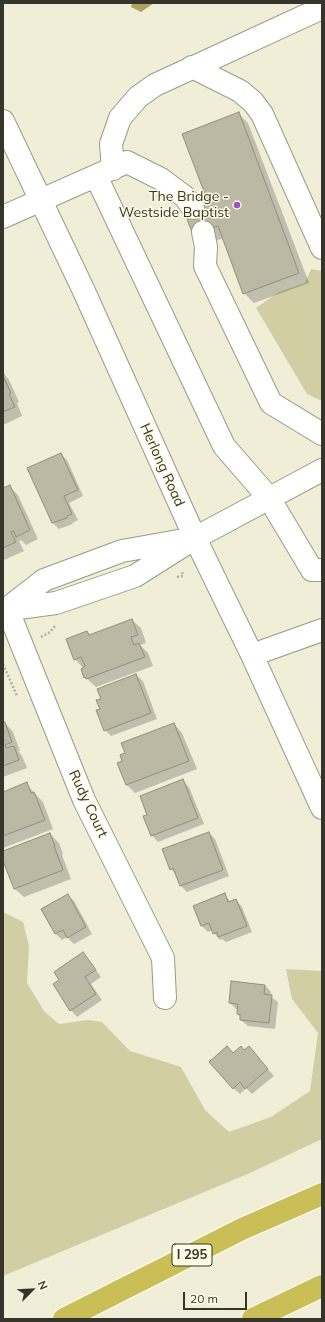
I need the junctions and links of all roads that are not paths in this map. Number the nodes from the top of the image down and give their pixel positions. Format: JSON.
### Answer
{"nodes":[{"id":1,"x":322,"y":8,"type":"edge"},
{"id":2,"x":192,"y":67,"type":"junction"},
{"id":3,"x":3,"y":121,"type":"edge"},
{"id":4,"x":104,"y":173,"type":"junction"},
{"id":5,"x":41,"y":201,"type":"junction"},
{"id":6,"x":194,"y":208,"type":"dead end"},
{"id":7,"x":3,"y":217,"type":"edge"},
{"id":8,"x":203,"y":232,"type":"dead end"},
{"id":9,"x":322,"y":248,"type":"edge"},
{"id":10,"x":322,"y":434,"type":"edge"},
{"id":11,"x":322,"y":470,"type":"edge"},
{"id":12,"x":269,"y":498,"type":"junction"},
{"id":13,"x":195,"y":538,"type":"junction"},
{"id":14,"x":322,"y":570,"type":"edge"},
{"id":15,"x":5,"y":609,"type":"edge"},
{"id":16,"x":322,"y":630,"type":"edge"},
{"id":17,"x":252,"y":655,"type":"junction"},
{"id":18,"x":322,"y":808,"type":"edge"},
{"id":19,"x":165,"y":998,"type":"dead end"},
{"id":20,"x":322,"y":1194,"type":"edge"},
{"id":21,"x":322,"y":1286,"type":"edge"},
{"id":22,"x":64,"y":1319,"type":"edge"},
{"id":23,"x":253,"y":1319,"type":"edge"}],
"edges":[{"from":1,"to":2,"type":"street"},
{"from":2,"to":4,"type":"street"},
{"from":2,"to":9,"type":"street"},
{"from":3,"to":5,"type":"street","name":"Herlong Road"},
{"from":4,"to":5,"type":"street"},
{"from":4,"to":6,"type":"street"},
{"from":4,"to":12,"type":"street"},
{"from":5,"to":7,"type":"street"},
{"from":5,"to":13,"type":"street","name":"Herlong Road"},
{"from":8,"to":10,"type":"street"},
{"from":11,"to":12,"type":"street"},
{"from":12,"to":13,"type":"street"},
{"from":12,"to":14,"type":"street"},
{"from":13,"to":15,"type":"street"},
{"from":13,"to":17,"type":"street","name":"Herlong Road"},
{"from":15,"to":19,"type":"street","name":"Rudy Court"},
{"from":16,"to":17,"type":"street"},
{"from":17,"to":18,"type":"street","name":"Herlong Road"},
{"from":20,"to":22,"type":"highway","number":"I 295"},
{"from":21,"to":23,"type":"highway"}]}
